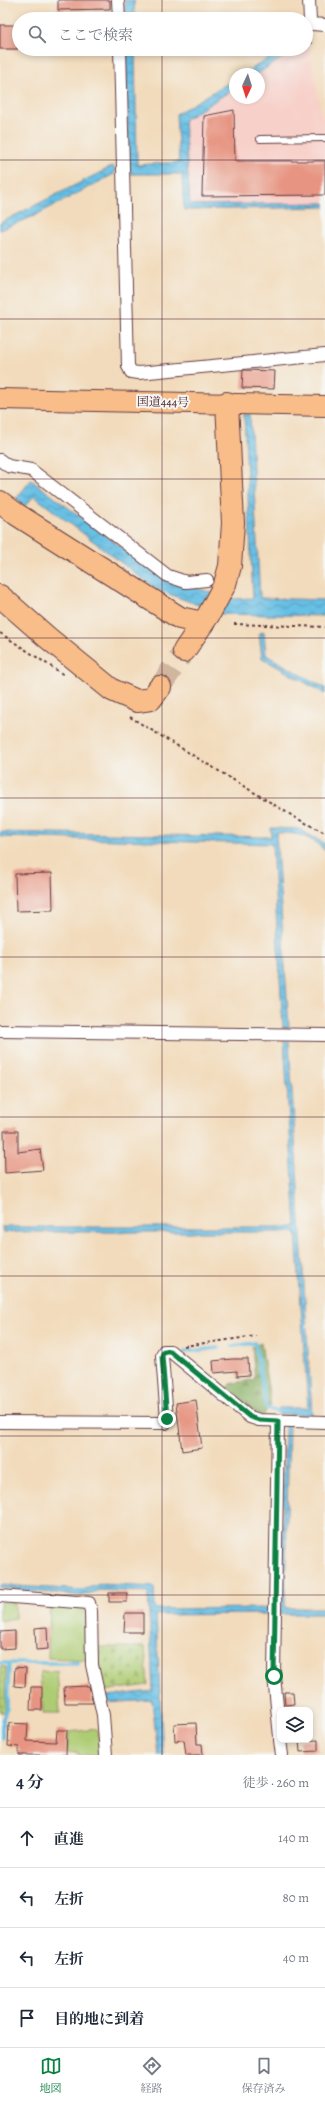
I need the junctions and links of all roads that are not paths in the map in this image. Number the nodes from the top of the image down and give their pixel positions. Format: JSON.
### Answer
{"nodes":[{"id":1,"x":118,"y":0,"type":"edge"},
{"id":2,"x":308,"y":0,"type":"edge"},
{"id":3,"x":119,"y":12,"type":"edge"},
{"id":4,"x":309,"y":12,"type":"edge"},
{"id":5,"x":313,"y":24,"type":"edge"},
{"id":6,"x":325,"y":25,"type":"edge"},
{"id":7,"x":120,"y":56,"type":"edge"},
{"id":8,"x":325,"y":138,"type":"edge"},
{"id":9,"x":260,"y":139,"type":"dead end"},
{"id":10,"x":325,"y":355,"type":"edge"},
{"id":11,"x":0,"y":399,"type":"edge"},
{"id":12,"x":227,"y":403,"type":"junction"},
{"id":13,"x":325,"y":406,"type":"edge"},
{"id":14,"x":0,"y":460,"type":"edge"},
{"id":15,"x":0,"y":502,"type":"edge"},
{"id":16,"x":207,"y":580,"type":"dead end"},
{"id":17,"x":0,"y":596,"type":"edge"},
{"id":18,"x":203,"y":623,"type":"junction"},
{"id":19,"x":184,"y":651,"type":"tunnel mouth"},
{"id":20,"x":160,"y":687,"type":"tunnel mouth"},
{"id":21,"x":0,"y":1031,"type":"edge"},
{"id":22,"x":325,"y":1035,"type":"edge"},
{"id":23,"x":278,"y":1421,"type":"junction"},
{"id":24,"x":0,"y":1422,"type":"edge"},
{"id":25,"x":325,"y":1422,"type":"edge"},
{"id":26,"x":0,"y":1596,"type":"edge"},
{"id":27,"x":277,"y":1708,"type":"edge"},
{"id":28,"x":280,"y":1743,"type":"edge"},
{"id":29,"x":106,"y":1755,"type":"edge"},
{"id":30,"x":282,"y":1755,"type":"edge"}],
"edges":[{"from":1,"to":3,"type":"street"},
{"from":2,"to":4,"type":"street"},
{"from":5,"to":6,"type":"street"},
{"from":7,"to":10,"type":"street"},
{"from":8,"to":9,"type":"lane"},
{"from":11,"to":12,"type":"highway","name":"国道444号"},
{"from":12,"to":13,"type":"highway","name":"国道444号"},
{"from":12,"to":18,"type":"highway"},
{"from":14,"to":16,"type":"street"},
{"from":15,"to":18,"type":"highway"},
{"from":17,"to":20,"type":"highway"},
{"from":18,"to":19,"type":"highway"},
{"from":21,"to":22,"type":"street"},
{"from":23,"to":24,"type":"street"},
{"from":23,"to":25,"type":"street"},
{"from":23,"to":27,"type":"street"},
{"from":26,"to":29,"type":"street"},
{"from":28,"to":30,"type":"street"}]}
